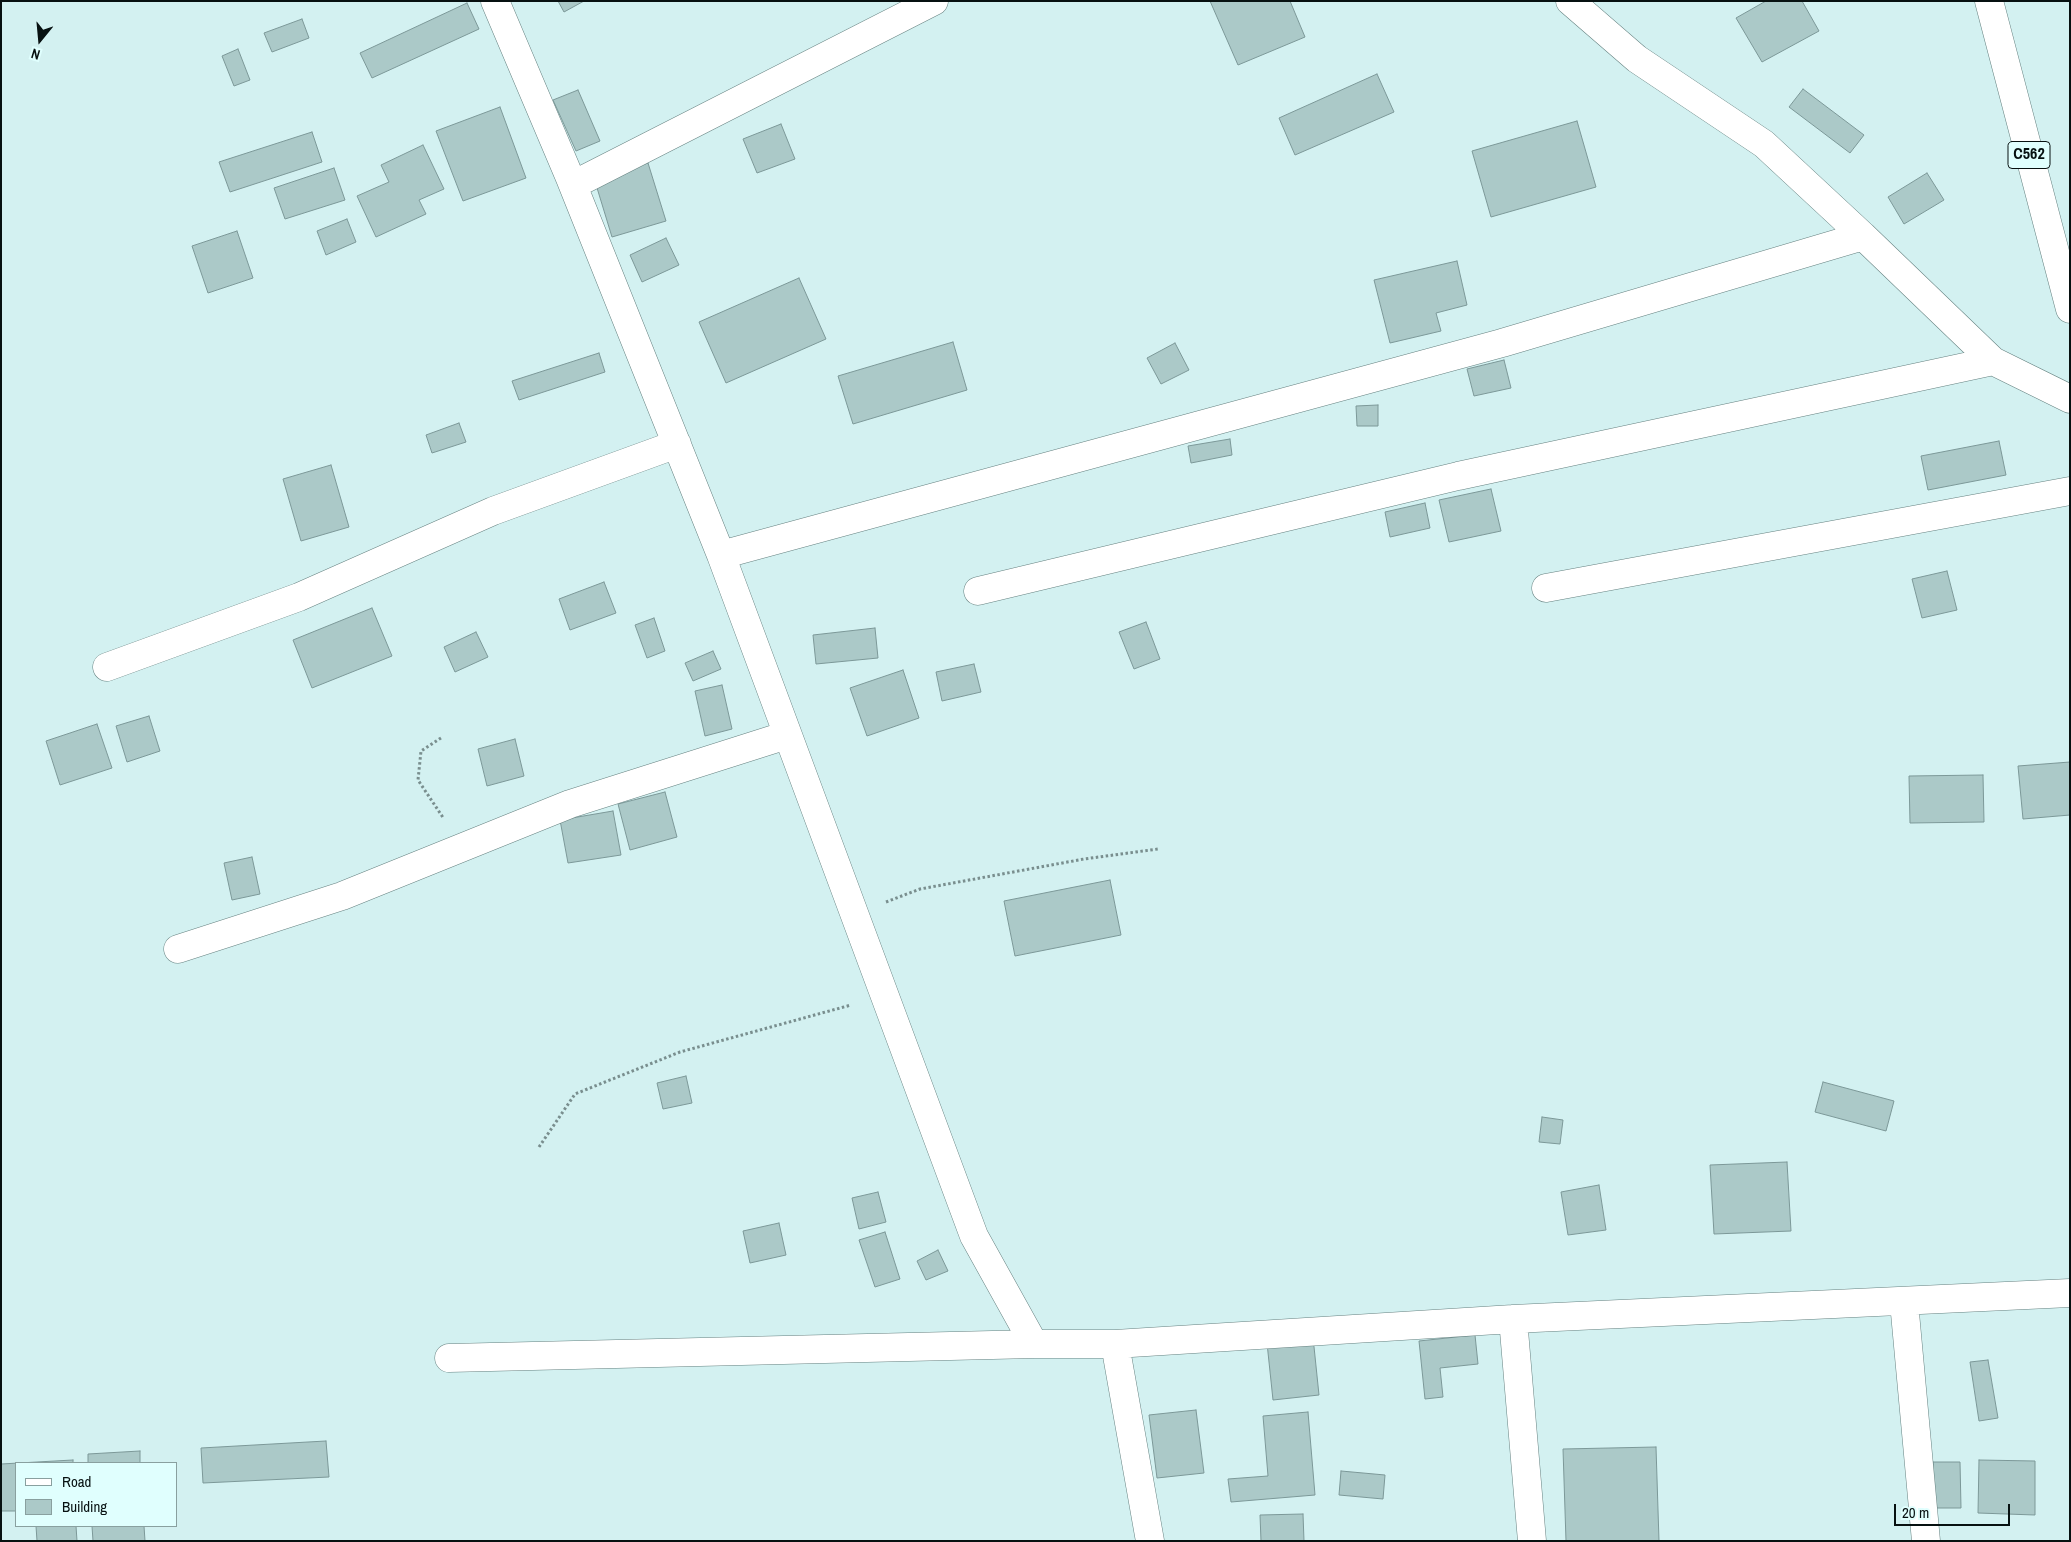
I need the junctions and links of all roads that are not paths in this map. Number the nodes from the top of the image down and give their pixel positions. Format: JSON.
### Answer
{"nodes":[{"id":1,"x":495,"y":1,"type":"edge"},
{"id":2,"x":934,"y":1,"type":"edge"},
{"id":3,"x":1570,"y":1,"type":"edge"},
{"id":4,"x":1988,"y":1,"type":"edge"},
{"id":5,"x":573,"y":185,"type":"junction"},
{"id":6,"x":1863,"y":236,"type":"junction"},
{"id":7,"x":2070,"y":309,"type":"edge"},
{"id":8,"x":1993,"y":361,"type":"junction"},
{"id":9,"x":2070,"y":399,"type":"edge"},
{"id":10,"x":677,"y":444,"type":"junction"},
{"id":11,"x":2070,"y":491,"type":"edge"},
{"id":12,"x":721,"y":555,"type":"junction"},
{"id":13,"x":1546,"y":588,"type":"dead end"},
{"id":14,"x":978,"y":591,"type":"dead end"},
{"id":15,"x":107,"y":667,"type":"dead end"},
{"id":16,"x":787,"y":735,"type":"junction"},
{"id":17,"x":178,"y":949,"type":"dead end"},
{"id":18,"x":2070,"y":1293,"type":"edge"},
{"id":19,"x":1904,"y":1302,"type":"junction"},
{"id":20,"x":1513,"y":1319,"type":"junction"},
{"id":21,"x":1034,"y":1344,"type":"junction"},
{"id":22,"x":1115,"y":1344,"type":"junction"},
{"id":23,"x":448,"y":1358,"type":"dead end"},
{"id":24,"x":1150,"y":1541,"type":"edge"},
{"id":25,"x":1532,"y":1541,"type":"edge"},
{"id":26,"x":1926,"y":1541,"type":"edge"}],
"edges":[{"from":1,"to":5,"type":"street"},
{"from":2,"to":5,"type":"street"},
{"from":3,"to":6,"type":"street"},
{"from":4,"to":7,"type":"street","number":"C562"},
{"from":5,"to":10,"type":"street"},
{"from":6,"to":8,"type":"street"},
{"from":6,"to":12,"type":"street"},
{"from":8,"to":9,"type":"street"},
{"from":8,"to":14,"type":"street"},
{"from":10,"to":12,"type":"street"},
{"from":10,"to":15,"type":"street"},
{"from":11,"to":13,"type":"street"},
{"from":12,"to":16,"type":"street"},
{"from":16,"to":17,"type":"street"},
{"from":16,"to":21,"type":"street"},
{"from":18,"to":19,"type":"street"},
{"from":19,"to":20,"type":"street"},
{"from":19,"to":26,"type":"street"},
{"from":20,"to":22,"type":"street"},
{"from":20,"to":25,"type":"street"},
{"from":21,"to":22,"type":"street"},
{"from":21,"to":23,"type":"street"},
{"from":22,"to":24,"type":"street"}]}
